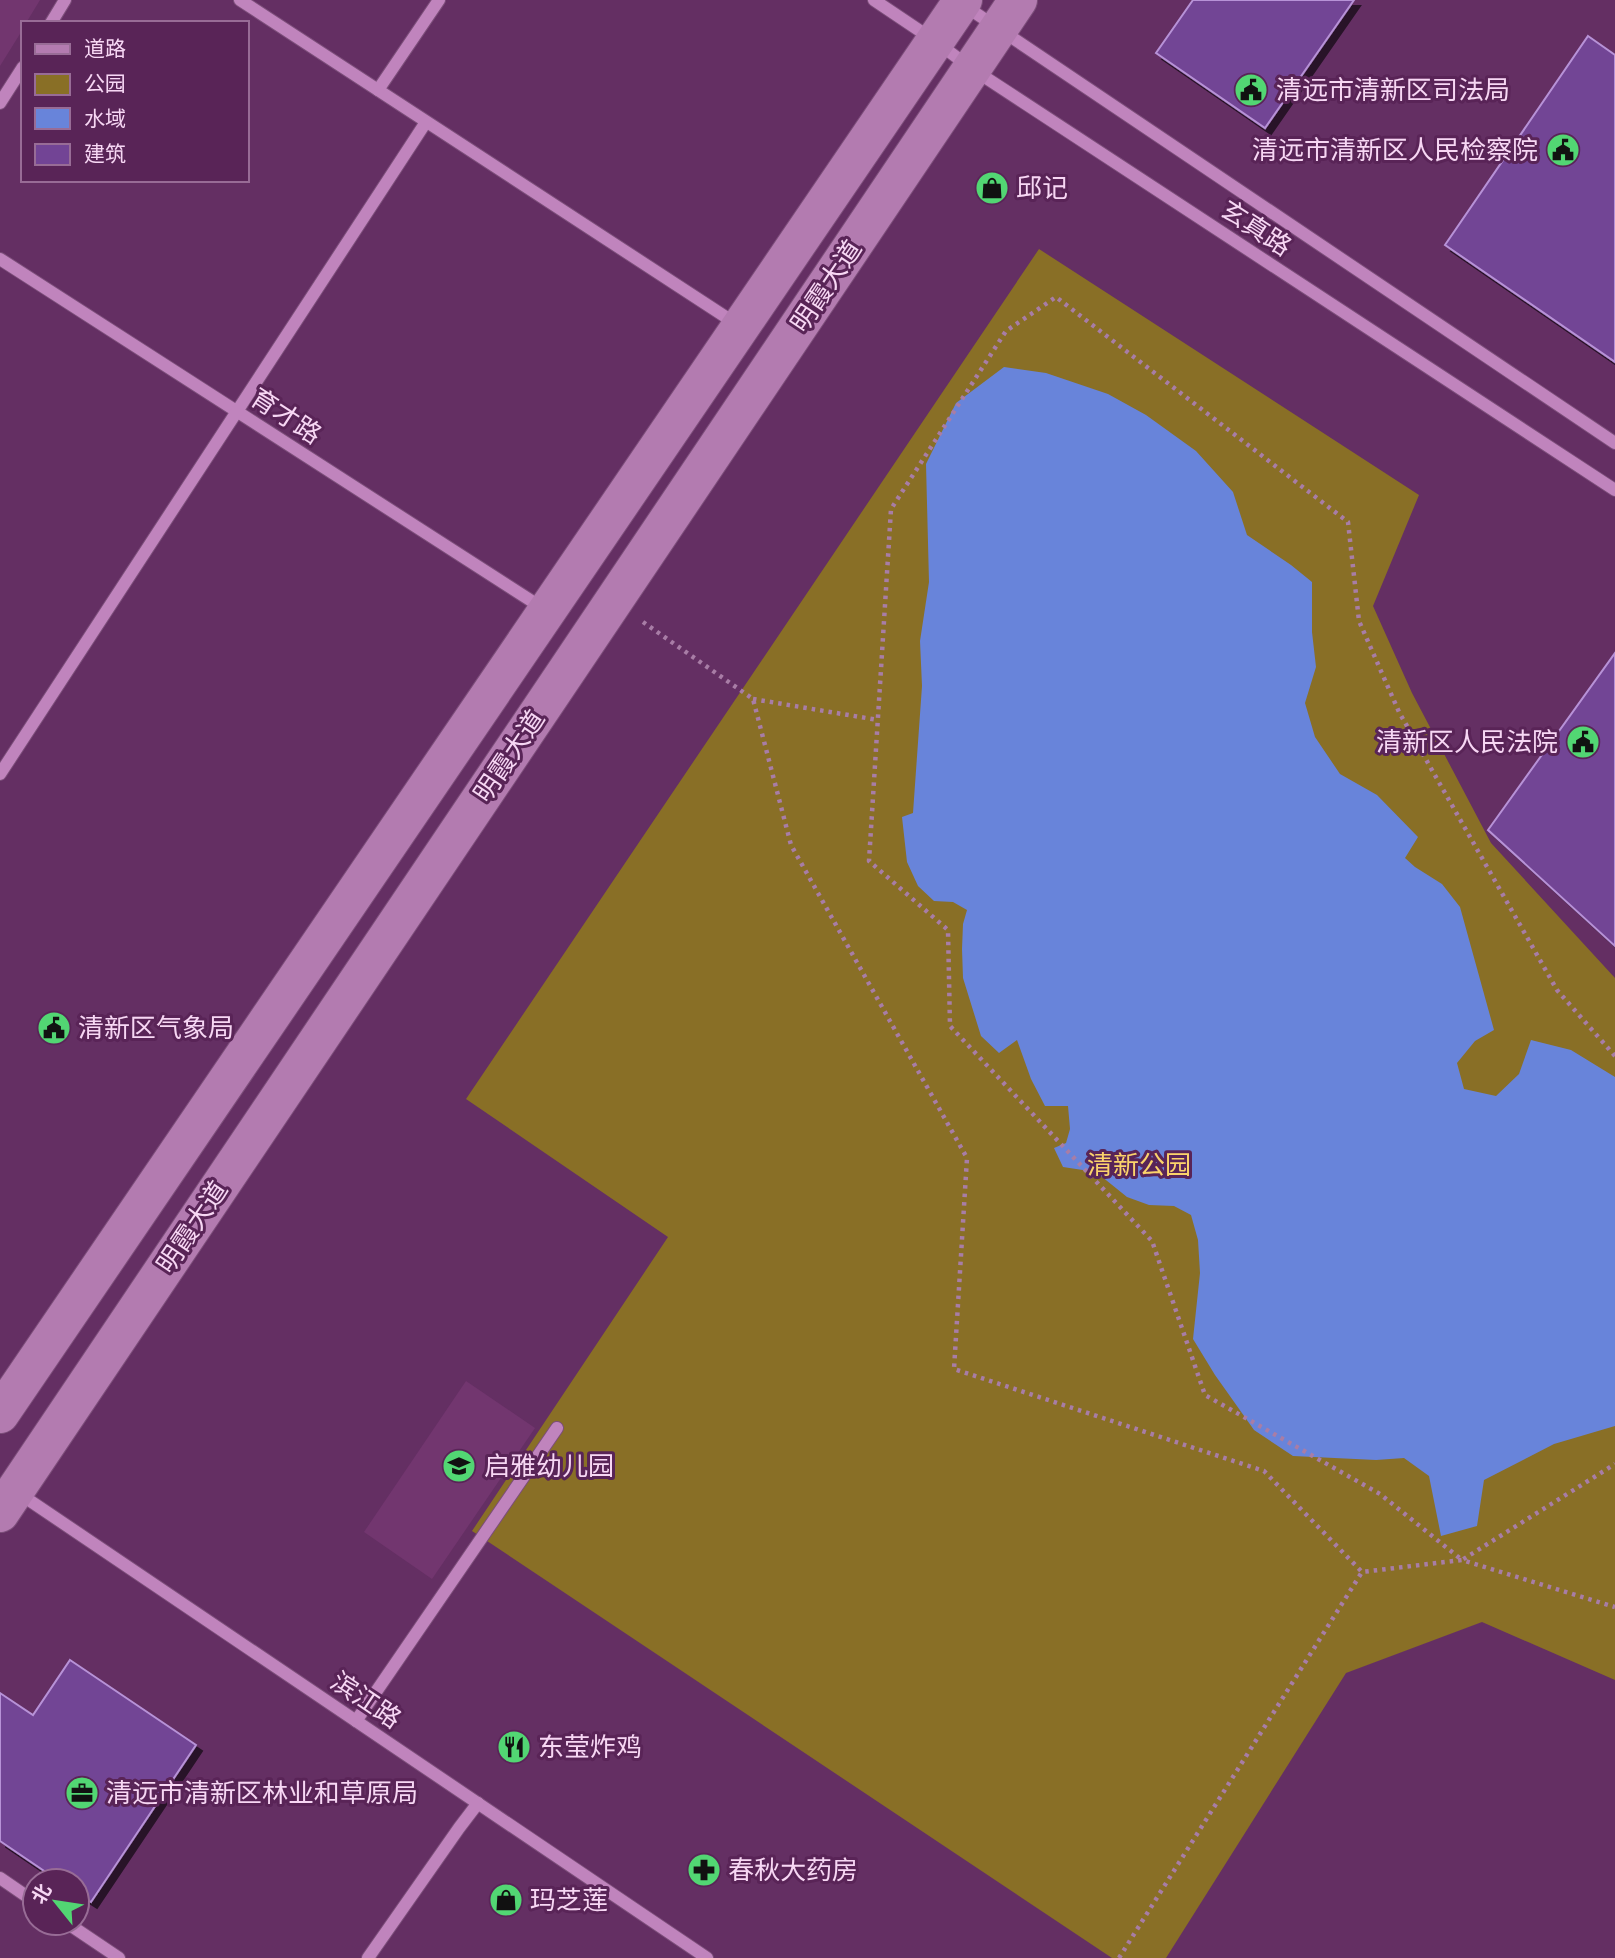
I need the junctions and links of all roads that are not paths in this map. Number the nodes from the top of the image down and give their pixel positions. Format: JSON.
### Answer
{"nodes":[{"id":1,"x":65,"y":0,"type":"edge"},
{"id":2,"x":240,"y":0,"type":"edge"},
{"id":3,"x":439,"y":0,"type":"edge"},
{"id":4,"x":874,"y":0,"type":"edge"},
{"id":5,"x":960,"y":1,"type":"edge"},
{"id":6,"x":1008,"y":14,"type":"edge"},
{"id":7,"x":52,"y":21,"type":"edge"},
{"id":8,"x":935,"y":41,"type":"junction"},
{"id":9,"x":971,"y":68,"type":"junction"},
{"id":10,"x":21,"y":70,"type":"edge"},
{"id":11,"x":378,"y":90,"type":"junction"},
{"id":12,"x":0,"y":103,"type":"edge"},
{"id":13,"x":426,"y":122,"type":"junction"},
{"id":14,"x":0,"y":259,"type":"edge"},
{"id":15,"x":741,"y":327,"type":"junction"},
{"id":16,"x":237,"y":412,"type":"junction"},
{"id":17,"x":1615,"y":443,"type":"edge"},
{"id":18,"x":1615,"y":490,"type":"edge"},
{"id":19,"x":547,"y":611,"type":"junction"},
{"id":20,"x":0,"y":774,"type":"edge"},
{"id":21,"x":0,"y":1414,"type":"edge"},
{"id":22,"x":557,"y":1428,"type":"dead end"},
{"id":23,"x":8,"y":1496,"type":"edge"},
{"id":24,"x":356,"y":1721,"type":"junction"},
{"id":25,"x":478,"y":1804,"type":"junction"},
{"id":26,"x":0,"y":1878,"type":"edge"},
{"id":27,"x":21,"y":1892,"type":"edge"},
{"id":28,"x":88,"y":1937,"type":"edge"},
{"id":29,"x":119,"y":1958,"type":"edge"},
{"id":30,"x":368,"y":1958,"type":"edge"},
{"id":31,"x":707,"y":1958,"type":"edge"}],
"edges":[{"from":1,"to":7,"type":"street"},
{"from":2,"to":11,"type":"street"},
{"from":3,"to":11,"type":"street"},
{"from":4,"to":8,"type":"street","name":"玄真路"},
{"from":5,"to":6,"type":"street","name":"玄真路"},
{"from":5,"to":8,"type":"main road","name":"明霞大道"},
{"from":6,"to":9,"type":"main road","name":"明霞大道"},
{"from":6,"to":17,"type":"street","name":"玄真路"},
{"from":8,"to":9,"type":"street","name":"玄真路"},
{"from":8,"to":15,"type":"main road","name":"明霞大道"},
{"from":9,"to":18,"type":"street","name":"玄真路"},
{"from":9,"to":23,"type":"main road","name":"明霞大道"},
{"from":10,"to":12,"type":"street"},
{"from":11,"to":13,"type":"street"},
{"from":13,"to":15,"type":"street"},
{"from":13,"to":16,"type":"street"},
{"from":14,"to":16,"type":"street","name":"育才路"},
{"from":15,"to":19,"type":"main road","name":"明霞大道"},
{"from":16,"to":19,"type":"street","name":"育才路"},
{"from":16,"to":20,"type":"street"},
{"from":19,"to":21,"type":"main road","name":"明霞大道"},
{"from":22,"to":24,"type":"street"},
{"from":23,"to":24,"type":"street","name":"滨江路"},
{"from":24,"to":25,"type":"street","name":"滨江路"},
{"from":25,"to":30,"type":"street"},
{"from":25,"to":31,"type":"street","name":"滨江路"},
{"from":26,"to":27,"type":"street"},
{"from":28,"to":29,"type":"street"}]}
